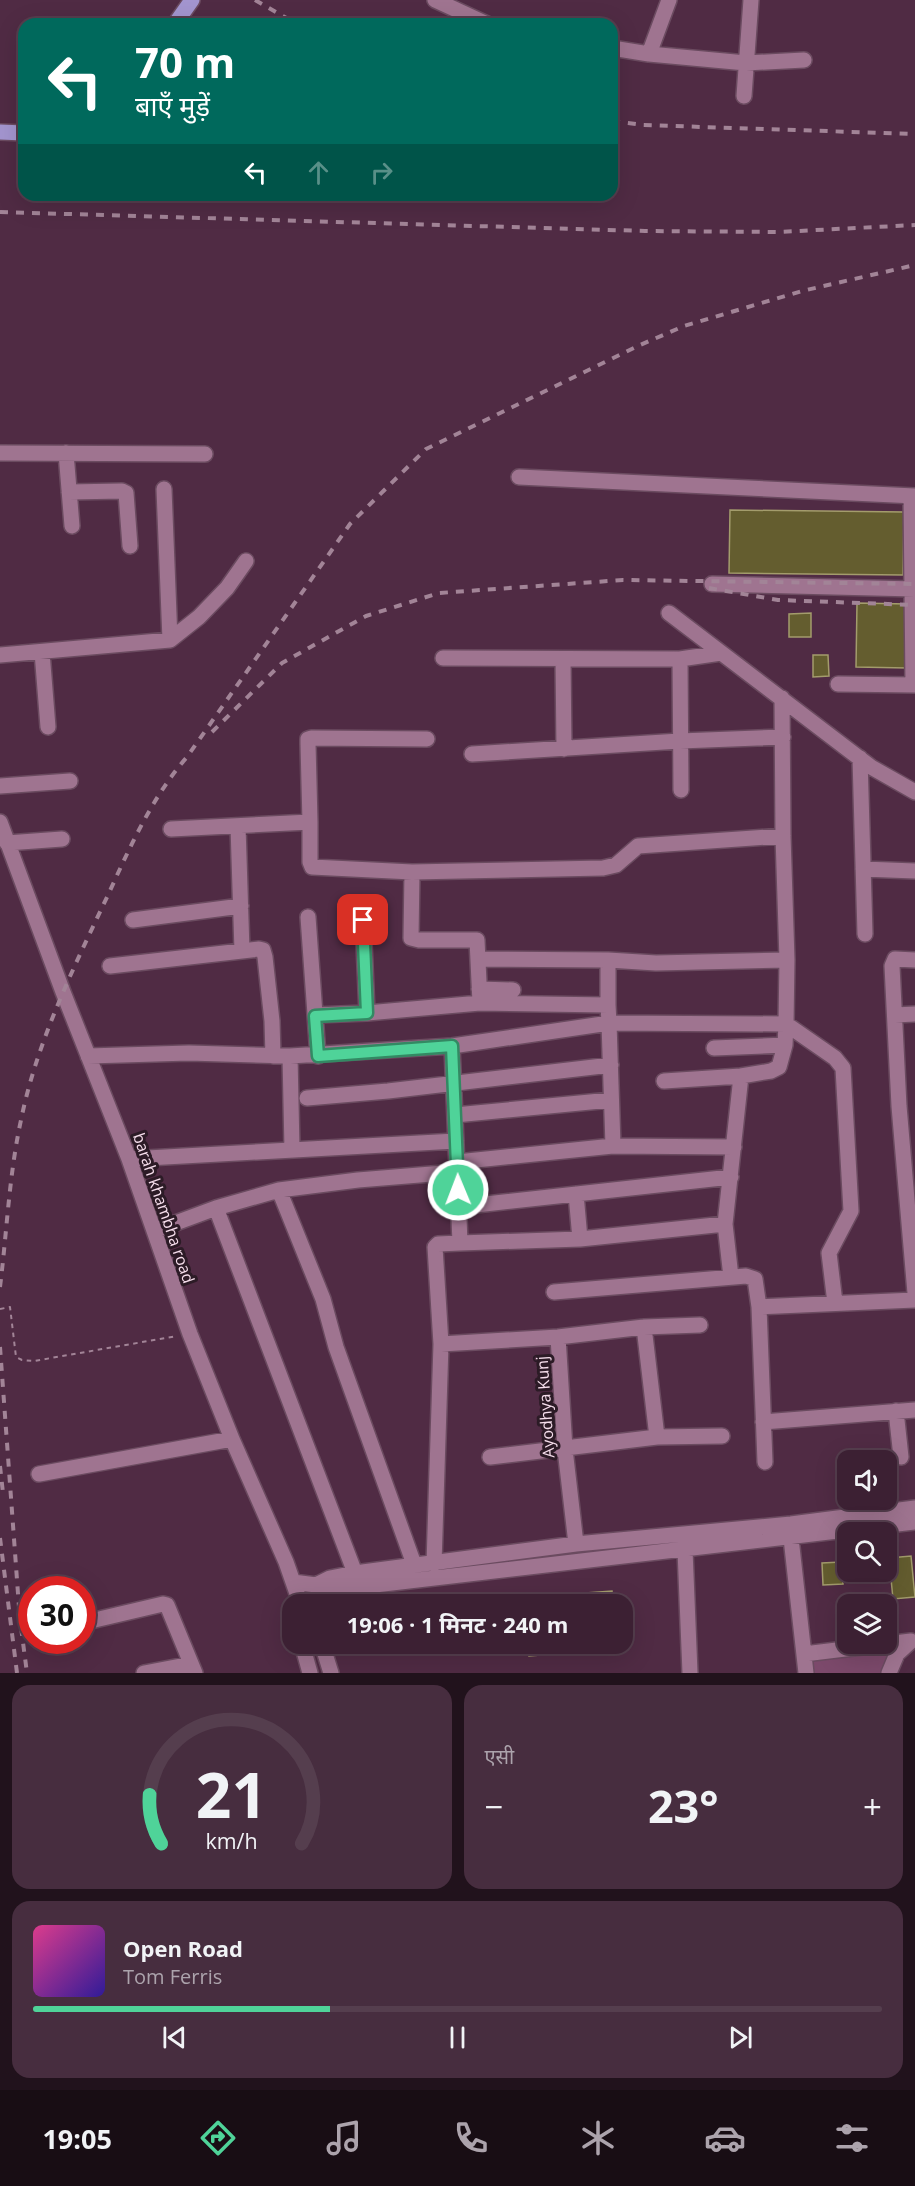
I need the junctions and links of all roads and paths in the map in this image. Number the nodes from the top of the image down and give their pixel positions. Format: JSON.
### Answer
{"nodes":[{"id":1,"x":192,"y":0,"type":"edge"},
{"id":2,"x":435,"y":0,"type":"edge"},
{"id":3,"x":669,"y":0,"type":"edge"},
{"id":4,"x":751,"y":0,"type":"edge"},
{"id":5,"x":179,"y":18,"type":"edge"},
{"id":6,"x":474,"y":18,"type":"edge"},
{"id":7,"x":618,"y":49,"type":"edge"},
{"id":8,"x":649,"y":54,"type":"junction"},
{"id":9,"x":804,"y":60,"type":"dead end"},
{"id":10,"x":746,"y":63,"type":"junction"},
{"id":11,"x":744,"y":96,"type":"dead end"},
{"id":12,"x":0,"y":132,"type":"edge"},
{"id":13,"x":18,"y":133,"type":"edge"},
{"id":14,"x":0,"y":453,"type":"edge"},
{"id":15,"x":66,"y":453,"type":"junction"},
{"id":16,"x":205,"y":454,"type":"dead end"},
{"id":17,"x":519,"y":477,"type":"dead end"},
{"id":18,"x":164,"y":489,"type":"dead end"},
{"id":19,"x":69,"y":492,"type":"junction"},
{"id":20,"x":913,"y":496,"type":"edge"},
{"id":21,"x":72,"y":525,"type":"dead end"},
{"id":22,"x":130,"y":546,"type":"dead end"},
{"id":23,"x":246,"y":561,"type":"dead end"},
{"id":24,"x":712,"y":584,"type":"dead end"},
{"id":25,"x":913,"y":589,"type":"edge"},
{"id":26,"x":669,"y":614,"type":"dead end"},
{"id":27,"x":170,"y":640,"type":"junction"},
{"id":28,"x":42,"y":652,"type":"junction"},
{"id":29,"x":721,"y":653,"type":"junction"},
{"id":30,"x":0,"y":655,"type":"edge"},
{"id":31,"x":443,"y":658,"type":"dead end"},
{"id":32,"x":563,"y":659,"type":"junction"},
{"id":33,"x":680,"y":659,"type":"junction"},
{"id":34,"x":838,"y":684,"type":"dead end"},
{"id":35,"x":914,"y":685,"type":"edge"},
{"id":36,"x":782,"y":698,"type":"junction"},
{"id":37,"x":48,"y":728,"type":"dead end"},
{"id":38,"x":783,"y":737,"type":"junction"},
{"id":39,"x":427,"y":739,"type":"dead end"},
{"id":40,"x":680,"y":741,"type":"junction"},
{"id":41,"x":564,"y":749,"type":"junction"},
{"id":42,"x":472,"y":754,"type":"dead end"},
{"id":43,"x":860,"y":758,"type":"junction"},
{"id":44,"x":70,"y":781,"type":"dead end"},
{"id":45,"x":0,"y":786,"type":"edge"},
{"id":46,"x":681,"y":790,"type":"dead end"},
{"id":47,"x":915,"y":792,"type":"edge"},
{"id":48,"x":0,"y":822,"type":"edge"},
{"id":49,"x":310,"y":822,"type":"junction"},
{"id":50,"x":238,"y":826,"type":"junction"},
{"id":51,"x":171,"y":829,"type":"dead end"},
{"id":52,"x":783,"y":836,"type":"junction"},
{"id":53,"x":62,"y":839,"type":"dead end"},
{"id":54,"x":7,"y":843,"type":"junction"},
{"id":55,"x":863,"y":869,"type":"junction"},
{"id":56,"x":915,"y":871,"type":"edge"},
{"id":57,"x":412,"y":872,"type":"junction"},
{"id":58,"x":241,"y":906,"type":"junction"},
{"id":59,"x":308,"y":918,"type":"dead end"},
{"id":60,"x":133,"y":920,"type":"dead end"},
{"id":61,"x":363,"y":920,"type":"dead end"},
{"id":62,"x":865,"y":933,"type":"dead end"},
{"id":63,"x":242,"y":951,"type":"junction"},
{"id":64,"x":479,"y":959,"type":"junction"},
{"id":65,"x":608,"y":960,"type":"junction"},
{"id":66,"x":787,"y":960,"type":"junction"},
{"id":67,"x":915,"y":960,"type":"edge"},
{"id":68,"x":110,"y":966,"type":"dead end"},
{"id":69,"x":513,"y":990,"type":"dead end"},
{"id":70,"x":479,"y":996,"type":"junction"},
{"id":71,"x":608,"y":1005,"type":"junction"},
{"id":72,"x":367,"y":1013,"type":"junction"},
{"id":73,"x":915,"y":1014,"type":"edge"},
{"id":74,"x":895,"y":1015,"type":"junction"},
{"id":75,"x":315,"y":1016,"type":"junction"},
{"id":76,"x":609,"y":1023,"type":"junction"},
{"id":77,"x":786,"y":1024,"type":"junction"},
{"id":78,"x":785,"y":1045,"type":"junction"},
{"id":79,"x":452,"y":1046,"type":"junction"},
{"id":80,"x":714,"y":1048,"type":"dead end"},
{"id":81,"x":88,"y":1056,"type":"junction"},
{"id":82,"x":273,"y":1056,"type":"junction"},
{"id":83,"x":290,"y":1056,"type":"junction"},
{"id":84,"x":318,"y":1056,"type":"junction"},
{"id":85,"x":611,"y":1065,"type":"junction"},
{"id":86,"x":741,"y":1076,"type":"junction"},
{"id":87,"x":664,"y":1081,"type":"dead end"},
{"id":88,"x":454,"y":1084,"type":"junction"},
{"id":89,"x":307,"y":1098,"type":"dead end"},
{"id":90,"x":611,"y":1100,"type":"junction"},
{"id":91,"x":455,"y":1115,"type":"junction"},
{"id":92,"x":908,"y":1120,"type":"edge"},
{"id":93,"x":456,"y":1142,"type":"junction"},
{"id":94,"x":613,"y":1146,"type":"junction"},
{"id":95,"x":734,"y":1147,"type":"junction"},
{"id":96,"x":292,"y":1149,"type":"junction"},
{"id":97,"x":129,"y":1159,"type":"junction"},
{"id":98,"x":457,"y":1167,"type":"junction"},
{"id":99,"x":731,"y":1177,"type":"junction"},
{"id":100,"x":279,"y":1190,"type":"junction"},
{"id":101,"x":576,"y":1194,"type":"junction"},
{"id":102,"x":458,"y":1207,"type":"junction"},
{"id":103,"x":216,"y":1208,"type":"junction"},
{"id":104,"x":912,"y":1215,"type":"edge"},
{"id":105,"x":725,"y":1224,"type":"junction"},
{"id":106,"x":154,"y":1231,"type":"junction"},
{"id":107,"x":580,"y":1239,"type":"junction"},
{"id":108,"x":460,"y":1244,"type":"junction"},
{"id":109,"x":731,"y":1277,"type":"junction"},
{"id":110,"x":554,"y":1292,"type":"dead end"},
{"id":111,"x":915,"y":1293,"type":"edge"},
{"id":112,"x":915,"y":1300,"type":"edge"},
{"id":113,"x":835,"y":1303,"type":"junction"},
{"id":114,"x":759,"y":1307,"type":"junction"},
{"id":115,"x":0,"y":1309,"type":"edge"},
{"id":116,"x":700,"y":1325,"type":"dead end"},
{"id":117,"x":645,"y":1327,"type":"junction"},
{"id":118,"x":190,"y":1334,"type":"junction"},
{"id":119,"x":558,"y":1338,"type":"junction"},
{"id":120,"x":441,"y":1344,"type":"junction"},
{"id":121,"x":915,"y":1410,"type":"edge"},
{"id":122,"x":896,"y":1412,"type":"junction"},
{"id":123,"x":763,"y":1422,"type":"junction"},
{"id":124,"x":723,"y":1436,"type":"dead end"},
{"id":125,"x":657,"y":1437,"type":"junction"},
{"id":126,"x":232,"y":1439,"type":"junction"},
{"id":127,"x":565,"y":1449,"type":"junction"},
{"id":128,"x":490,"y":1457,"type":"dead end"},
{"id":129,"x":901,"y":1457,"type":"dead end"},
{"id":130,"x":765,"y":1462,"type":"dead end"},
{"id":131,"x":39,"y":1474,"type":"dead end"},
{"id":132,"x":915,"y":1508,"type":"edge"},
{"id":133,"x":915,"y":1522,"type":"edge"},
{"id":134,"x":791,"y":1538,"type":"junction"},
{"id":135,"x":576,"y":1544,"type":"junction"},
{"id":136,"x":685,"y":1550,"type":"junction"},
{"id":137,"x":434,"y":1564,"type":"junction"},
{"id":138,"x":415,"y":1566,"type":"junction"},
{"id":139,"x":355,"y":1573,"type":"junction"},
{"id":140,"x":293,"y":1582,"type":"junction"},
{"id":141,"x":316,"y":1585,"type":"junction"},
{"id":142,"x":297,"y":1594,"type":"edge"},
{"id":143,"x":96,"y":1620,"type":"edge"},
{"id":144,"x":913,"y":1641,"type":"edge"},
{"id":145,"x":305,"y":1654,"type":"edge"},
{"id":146,"x":325,"y":1654,"type":"edge"},
{"id":147,"x":804,"y":1654,"type":"junction"},
{"id":148,"x":193,"y":1668,"type":"edge"},
{"id":149,"x":144,"y":1673,"type":"edge"},
{"id":150,"x":310,"y":1673,"type":"edge"},
{"id":151,"x":331,"y":1673,"type":"edge"},
{"id":152,"x":690,"y":1673,"type":"edge"},
{"id":153,"x":806,"y":1673,"type":"edge"},
{"id":154,"x":889,"y":1673,"type":"edge"}],
"edges":[{"from":1,"to":5,"type":"main road"},
{"from":2,"to":6,"type":"street"},
{"from":3,"to":8,"type":"street"},
{"from":4,"to":10,"type":"street"},
{"from":7,"to":8,"type":"street"},
{"from":8,"to":10,"type":"street"},
{"from":9,"to":10,"type":"street"},
{"from":10,"to":11,"type":"street"},
{"from":12,"to":13,"type":"main road"},
{"from":14,"to":15,"type":"street"},
{"from":15,"to":16,"type":"street"},
{"from":15,"to":19,"type":"street"},
{"from":17,"to":20,"type":"street"},
{"from":18,"to":27,"type":"street"},
{"from":19,"to":21,"type":"street"},
{"from":19,"to":22,"type":"street"},
{"from":20,"to":25,"type":"street"},
{"from":23,"to":27,"type":"street"},
{"from":24,"to":25,"type":"street"},
{"from":25,"to":35,"type":"street"},
{"from":26,"to":29,"type":"street"},
{"from":27,"to":28,"type":"street"},
{"from":28,"to":30,"type":"street"},
{"from":28,"to":37,"type":"street"},
{"from":29,"to":33,"type":"street"},
{"from":29,"to":36,"type":"street"},
{"from":31,"to":32,"type":"street"},
{"from":32,"to":33,"type":"street"},
{"from":32,"to":41,"type":"street"},
{"from":33,"to":40,"type":"street"},
{"from":34,"to":35,"type":"street"},
{"from":36,"to":38,"type":"street"},
{"from":36,"to":43,"type":"street"},
{"from":38,"to":40,"type":"street"},
{"from":38,"to":52,"type":"street"},
{"from":39,"to":49,"type":"street"},
{"from":40,"to":41,"type":"street"},
{"from":40,"to":46,"type":"street"},
{"from":41,"to":42,"type":"street"},
{"from":43,"to":47,"type":"street"},
{"from":43,"to":55,"type":"street"},
{"from":44,"to":45,"type":"street"},
{"from":48,"to":54,"type":"street","name":"barah khambha road"},
{"from":49,"to":50,"type":"street"},
{"from":49,"to":57,"type":"street"},
{"from":50,"to":51,"type":"street"},
{"from":50,"to":58,"type":"street"},
{"from":52,"to":57,"type":"street"},
{"from":52,"to":66,"type":"street"},
{"from":53,"to":54,"type":"street"},
{"from":54,"to":81,"type":"street","name":"barah khambha road"},
{"from":55,"to":56,"type":"street"},
{"from":55,"to":62,"type":"street"},
{"from":57,"to":64,"type":"street"},
{"from":58,"to":60,"type":"street"},
{"from":58,"to":63,"type":"street"},
{"from":59,"to":75,"type":"street"},
{"from":61,"to":72,"type":"street"},
{"from":63,"to":68,"type":"street"},
{"from":63,"to":82,"type":"street"},
{"from":64,"to":65,"type":"street"},
{"from":64,"to":70,"type":"street"},
{"from":65,"to":66,"type":"street"},
{"from":65,"to":71,"type":"street"},
{"from":66,"to":77,"type":"street"},
{"from":67,"to":74,"type":"street"},
{"from":69,"to":70,"type":"street"},
{"from":70,"to":71,"type":"street"},
{"from":70,"to":72,"type":"street"},
{"from":71,"to":76,"type":"street"},
{"from":72,"to":75,"type":"street"},
{"from":73,"to":74,"type":"street"},
{"from":74,"to":92,"type":"street"},
{"from":75,"to":84,"type":"street"},
{"from":76,"to":77,"type":"street"},
{"from":76,"to":79,"type":"street"},
{"from":76,"to":85,"type":"street"},
{"from":77,"to":78,"type":"street"},
{"from":77,"to":113,"type":"street"},
{"from":78,"to":80,"type":"street"},
{"from":78,"to":86,"type":"street"},
{"from":79,"to":84,"type":"street"},
{"from":79,"to":88,"type":"street"},
{"from":81,"to":82,"type":"street"},
{"from":81,"to":97,"type":"street","name":"barah khambha road"},
{"from":82,"to":83,"type":"street"},
{"from":83,"to":84,"type":"street"},
{"from":83,"to":96,"type":"street"},
{"from":85,"to":88,"type":"street"},
{"from":85,"to":90,"type":"street"},
{"from":86,"to":87,"type":"street"},
{"from":86,"to":95,"type":"street"},
{"from":88,"to":89,"type":"street"},
{"from":88,"to":91,"type":"street"},
{"from":90,"to":91,"type":"street"},
{"from":90,"to":94,"type":"street"},
{"from":91,"to":93,"type":"street"},
{"from":92,"to":104,"type":"street"},
{"from":93,"to":96,"type":"street"},
{"from":93,"to":98,"type":"street"},
{"from":94,"to":95,"type":"street"},
{"from":94,"to":98,"type":"street"},
{"from":95,"to":99,"type":"street"},
{"from":96,"to":97,"type":"street"},
{"from":97,"to":106,"type":"street","name":"barah khambha road"},
{"from":98,"to":100,"type":"street"},
{"from":98,"to":102,"type":"street"},
{"from":99,"to":101,"type":"street"},
{"from":99,"to":105,"type":"street"},
{"from":100,"to":103,"type":"street"},
{"from":100,"to":138,"type":"street"},
{"from":101,"to":102,"type":"street"},
{"from":101,"to":107,"type":"street"},
{"from":102,"to":108,"type":"street"},
{"from":103,"to":106,"type":"street"},
{"from":103,"to":139,"type":"street"},
{"from":104,"to":111,"type":"street"},
{"from":105,"to":107,"type":"street"},
{"from":105,"to":109,"type":"street"},
{"from":106,"to":118,"type":"street","name":"barah khambha road"},
{"from":107,"to":108,"type":"street"},
{"from":108,"to":120,"type":"street"},
{"from":109,"to":110,"type":"street"},
{"from":109,"to":114,"type":"street"},
{"from":112,"to":113,"type":"street"},
{"from":113,"to":114,"type":"street"},
{"from":114,"to":123,"type":"street"},
{"from":115,"to":118,"type":"path"},
{"from":116,"to":117,"type":"street","name":"Ayodhya Kunj"},
{"from":117,"to":119,"type":"street","name":"Ayodhya Kunj"},
{"from":117,"to":125,"type":"street"},
{"from":118,"to":126,"type":"street","name":"barah khambha road"},
{"from":119,"to":120,"type":"street"},
{"from":119,"to":127,"type":"street","name":"Ayodhya Kunj"},
{"from":120,"to":137,"type":"street"},
{"from":121,"to":122,"type":"street"},
{"from":122,"to":123,"type":"street"},
{"from":122,"to":129,"type":"street"},
{"from":123,"to":130,"type":"street"},
{"from":124,"to":125,"type":"street"},
{"from":125,"to":127,"type":"street"},
{"from":126,"to":131,"type":"street"},
{"from":126,"to":140,"type":"street","name":"barah khambha road"},
{"from":127,"to":128,"type":"street"},
{"from":127,"to":135,"type":"street","name":"Ayodhya Kunj"},
{"from":132,"to":135,"type":"street"},
{"from":133,"to":134,"type":"street"},
{"from":134,"to":136,"type":"street"},
{"from":134,"to":147,"type":"street"},
{"from":135,"to":137,"type":"street"},
{"from":136,"to":141,"type":"street"},
{"from":136,"to":152,"type":"street"},
{"from":137,"to":138,"type":"street"},
{"from":138,"to":139,"type":"street"},
{"from":139,"to":141,"type":"street"},
{"from":140,"to":141,"type":"street"},
{"from":140,"to":142,"type":"street","name":"barah khambha road"},
{"from":143,"to":148,"type":"street"},
{"from":144,"to":147,"type":"street"},
{"from":144,"to":154,"type":"street"},
{"from":145,"to":150,"type":"street"},
{"from":146,"to":151,"type":"street"},
{"from":147,"to":153,"type":"street"},
{"from":148,"to":149,"type":"street"}]}
